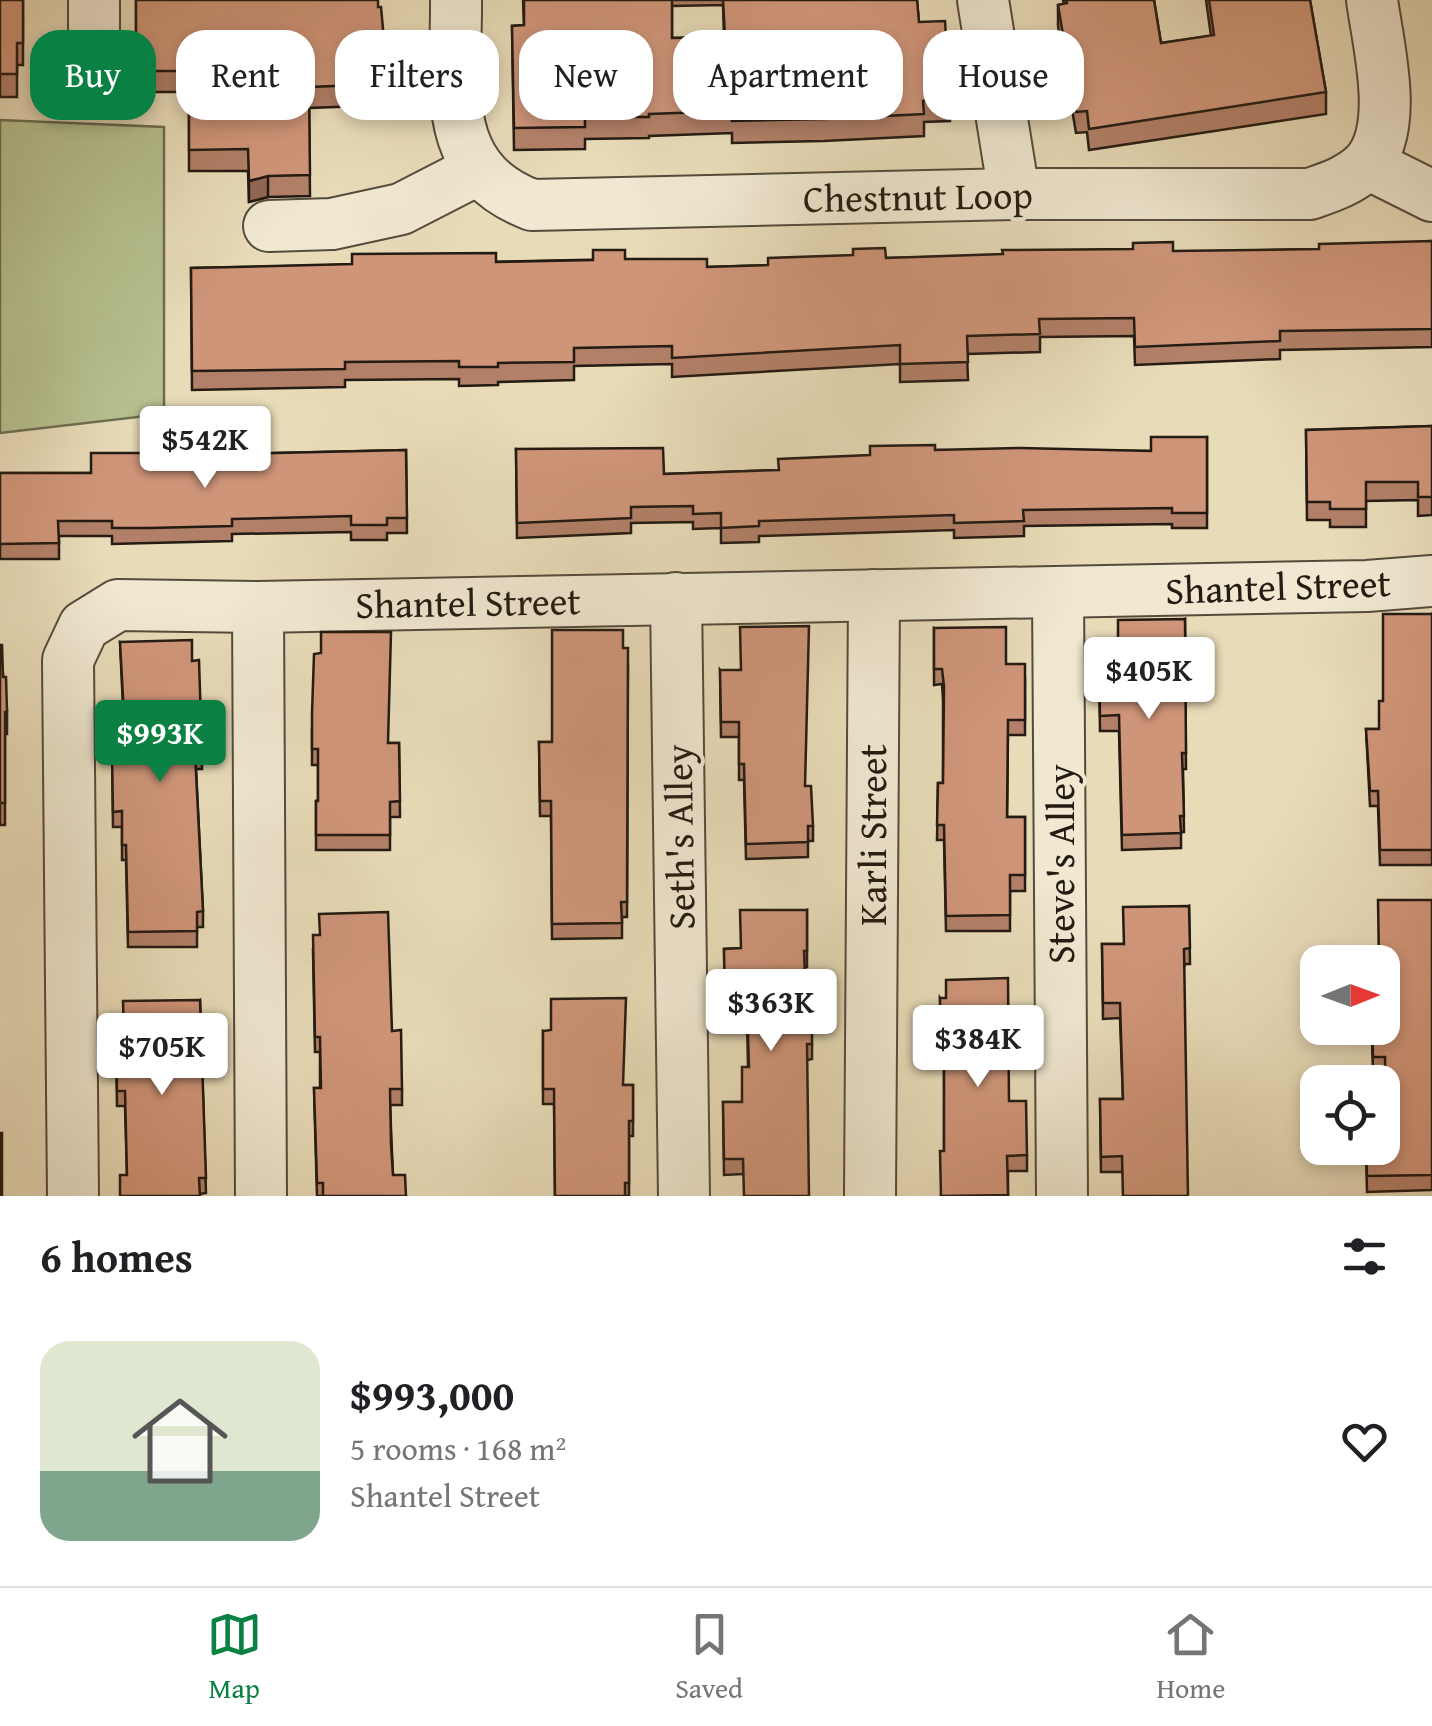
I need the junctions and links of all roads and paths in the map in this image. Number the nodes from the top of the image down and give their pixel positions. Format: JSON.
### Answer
{"nodes":[{"id":1,"x":94,"y":0,"type":"edge"},
{"id":2,"x":456,"y":0,"type":"edge"},
{"id":3,"x":983,"y":0,"type":"edge"},
{"id":4,"x":1372,"y":0,"type":"edge"},
{"id":5,"x":94,"y":30,"type":"edge"},
{"id":6,"x":1368,"y":164,"type":"junction"},
{"id":7,"x":477,"y":170,"type":"junction"},
{"id":8,"x":1014,"y":194,"type":"junction"},
{"id":9,"x":1432,"y":196,"type":"edge"},
{"id":10,"x":269,"y":226,"type":"dead end"},
{"id":11,"x":1432,"y":581,"type":"edge"},
{"id":12,"x":1058,"y":592,"type":"junction"},
{"id":13,"x":874,"y":595,"type":"junction"},
{"id":14,"x":676,"y":598,"type":"junction"},
{"id":15,"x":258,"y":608,"type":"junction"},
{"id":16,"x":73,"y":1196,"type":"edge"},
{"id":17,"x":261,"y":1196,"type":"edge"},
{"id":18,"x":684,"y":1196,"type":"edge"},
{"id":19,"x":870,"y":1196,"type":"edge"},
{"id":20,"x":1062,"y":1196,"type":"edge"}],
"edges":[{"from":1,"to":5,"type":"street"},
{"from":2,"to":7,"type":"street"},
{"from":3,"to":8,"type":"street"},
{"from":4,"to":6,"type":"street"},
{"from":6,"to":8,"type":"street","name":"Chestnut Loop"},
{"from":6,"to":9,"type":"street"},
{"from":7,"to":8,"type":"street","name":"Chestnut Loop"},
{"from":7,"to":10,"type":"street"},
{"from":11,"to":12,"type":"street","name":"Shantel Street"},
{"from":12,"to":13,"type":"street","name":"Shantel Street"},
{"from":12,"to":20,"type":"street","name":"Steve's Alley"},
{"from":13,"to":14,"type":"street","name":"Shantel Street"},
{"from":13,"to":19,"type":"street","name":"Karli Street"},
{"from":14,"to":15,"type":"street","name":"Shantel Street"},
{"from":14,"to":18,"type":"street","name":"Seth's Alley"},
{"from":15,"to":16,"type":"street","name":"Shantel Street"},
{"from":15,"to":17,"type":"street"}]}
